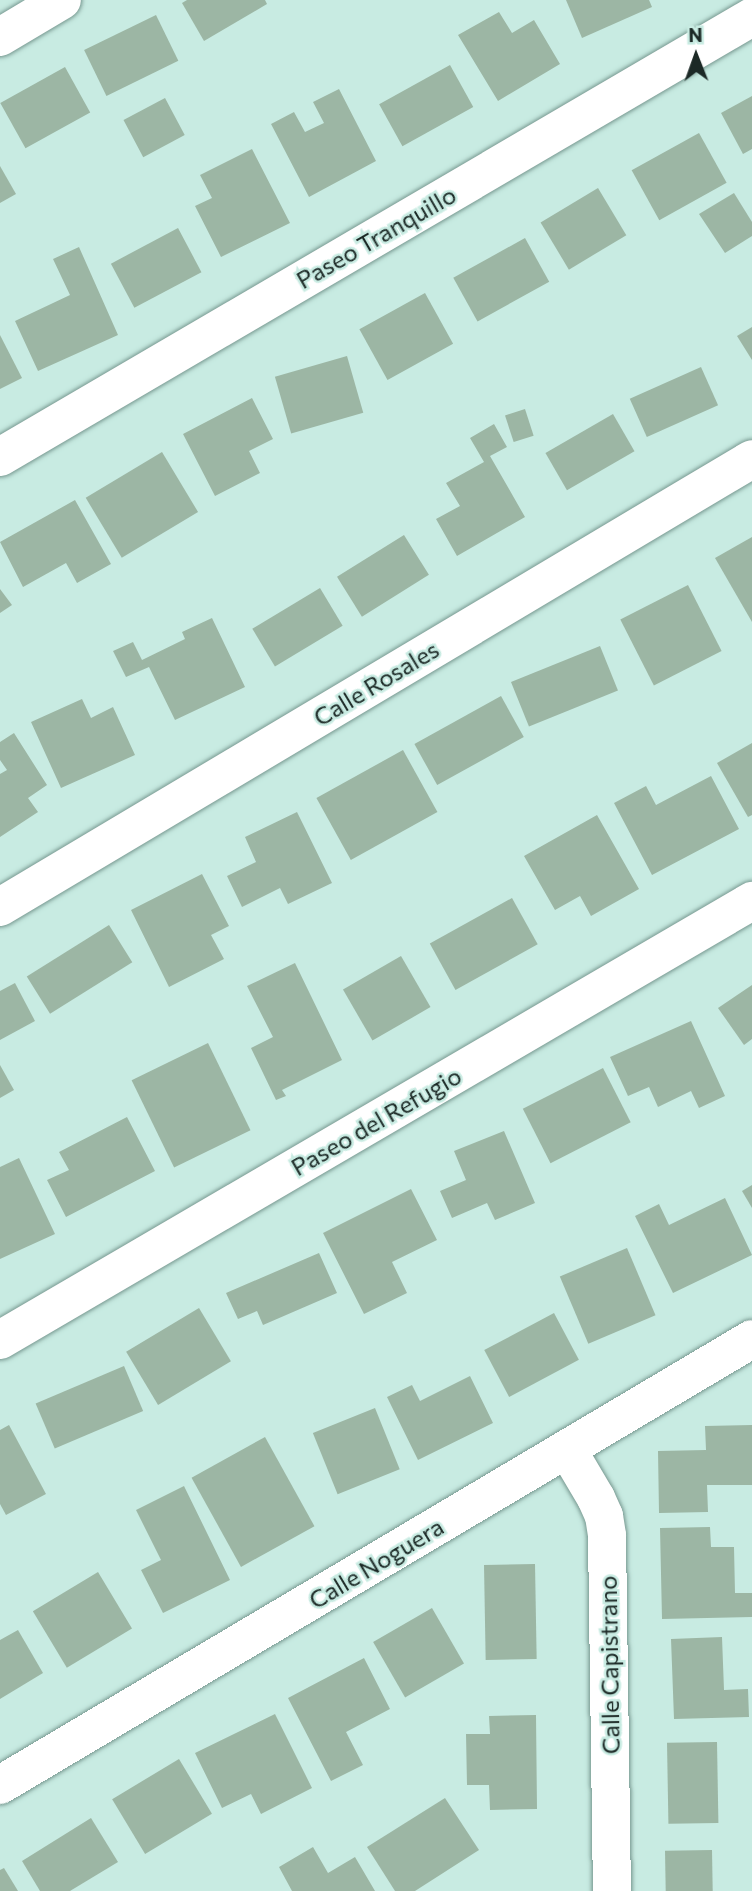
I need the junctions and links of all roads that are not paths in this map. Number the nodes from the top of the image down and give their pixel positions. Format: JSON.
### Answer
{"nodes":[{"id":1,"x":62,"y":0,"type":"edge"},
{"id":2,"x":752,"y":17,"type":"edge"},
{"id":3,"x":0,"y":37,"type":"edge"},
{"id":4,"x":0,"y":457,"type":"edge"},
{"id":5,"x":752,"y":459,"type":"edge"},
{"id":6,"x":752,"y":901,"type":"edge"},
{"id":7,"x":0,"y":907,"type":"edge"},
{"id":8,"x":752,"y":1339,"type":"edge"},
{"id":9,"x":0,"y":1340,"type":"edge"},
{"id":10,"x":567,"y":1449,"type":"junction"},
{"id":11,"x":0,"y":1785,"type":"edge"},
{"id":12,"x":612,"y":1891,"type":"edge"}],
"edges":[{"from":1,"to":3,"type":"street"},
{"from":2,"to":4,"type":"street","name":"Paseo Tranquillo"},
{"from":5,"to":7,"type":"street","name":"Calle Rosales"},
{"from":6,"to":9,"type":"street","name":"Paseo del Refugio"},
{"from":8,"to":10,"type":"street","name":"Calle Noguera"},
{"from":10,"to":11,"type":"street","name":"Calle Noguera"},
{"from":10,"to":12,"type":"street","name":"Calle Capistrano"}]}
